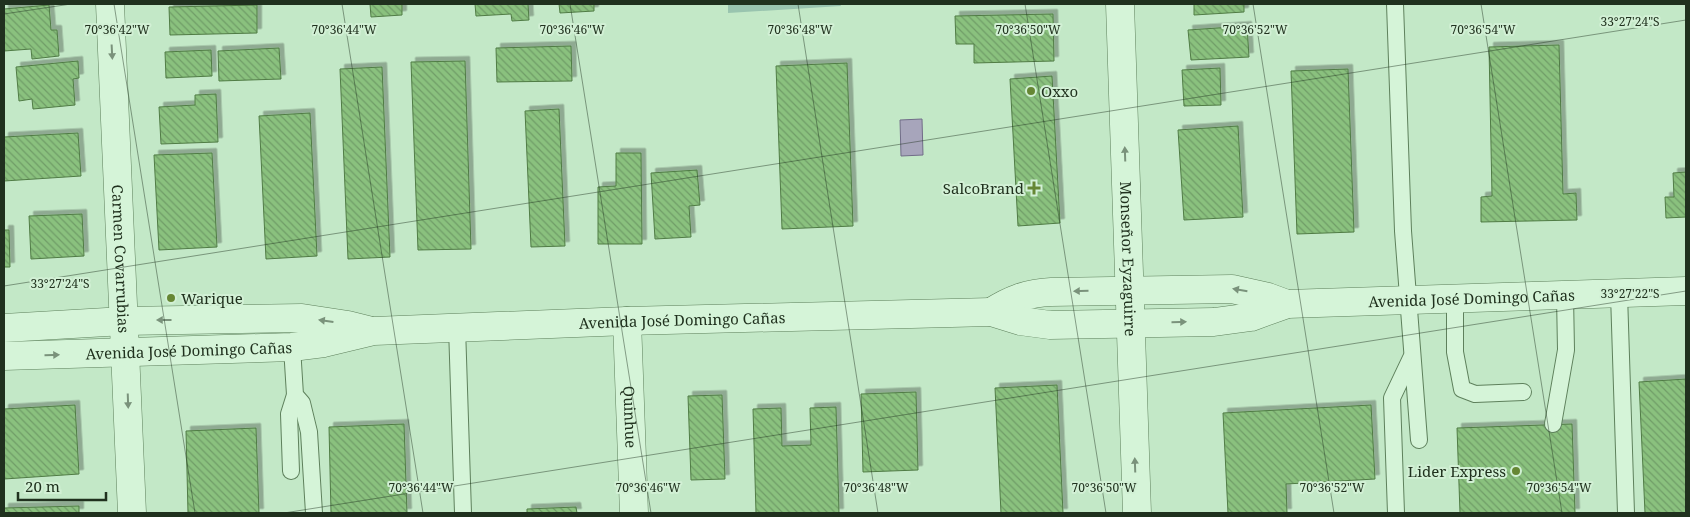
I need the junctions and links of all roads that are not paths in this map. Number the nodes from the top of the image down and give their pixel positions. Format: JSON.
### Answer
{"nodes":[{"id":1,"x":110,"y":4,"type":"edge"},
{"id":2,"x":1120,"y":4,"type":"edge"},
{"id":3,"x":1395,"y":4,"type":"edge"},
{"id":4,"x":1129,"y":290,"type":"junction"},
{"id":5,"x":1686,"y":291,"type":"edge"},
{"id":6,"x":1619,"y":294,"type":"junction"},
{"id":7,"x":1565,"y":296,"type":"junction"},
{"id":8,"x":1456,"y":299,"type":"junction"},
{"id":9,"x":1408,"y":301,"type":"junction"},
{"id":10,"x":1287,"y":304,"type":"junction"},
{"id":11,"x":991,"y":312,"type":"junction"},
{"id":12,"x":124,"y":321,"type":"junction"},
{"id":13,"x":627,"y":321,"type":"junction"},
{"id":14,"x":1130,"y":323,"type":"junction"},
{"id":15,"x":4,"y":328,"type":"edge"},
{"id":16,"x":457,"y":328,"type":"junction"},
{"id":17,"x":374,"y":332,"type":"junction"},
{"id":18,"x":292,"y":347,"type":"junction"},
{"id":19,"x":126,"y":353,"type":"junction"},
{"id":20,"x":4,"y":356,"type":"edge"},
{"id":21,"x":1412,"y":356,"type":"junction"},
{"id":22,"x":1523,"y":392,"type":"dead end"},
{"id":23,"x":295,"y":395,"type":"junction"},
{"id":24,"x":1553,"y":424,"type":"dead end"},
{"id":25,"x":1419,"y":440,"type":"dead end"},
{"id":26,"x":291,"y":471,"type":"dead end"},
{"id":27,"x":132,"y":513,"type":"edge"},
{"id":28,"x":314,"y":513,"type":"edge"},
{"id":29,"x":463,"y":513,"type":"edge"},
{"id":30,"x":634,"y":513,"type":"edge"},
{"id":31,"x":1137,"y":513,"type":"edge"},
{"id":32,"x":1396,"y":513,"type":"edge"},
{"id":33,"x":1626,"y":513,"type":"edge"}],
"edges":[{"from":1,"to":12,"type":"street","name":"Carmen Covarrubias","one_way":true},
{"from":4,"to":2,"type":"street","name":"Monseñor Eyzaguirre","one_way":true},
{"from":3,"to":9,"type":"lane"},
{"from":10,"to":4,"type":"street","name":"Avenida José Domingo Cañas","one_way":true},
{"from":4,"to":11,"type":"street","name":"Avenida José Domingo Cañas","one_way":true},
{"from":4,"to":14,"type":"street","name":"Monseñor Eyzaguirre"},
{"from":5,"to":6,"type":"street","name":"Avenida José Domingo Cañas"},
{"from":6,"to":7,"type":"street","name":"Avenida José Domingo Cañas"},
{"from":6,"to":33,"type":"lane"},
{"from":7,"to":8,"type":"street","name":"Avenida José Domingo Cañas"},
{"from":7,"to":24,"type":"lane"},
{"from":8,"to":9,"type":"street","name":"Avenida José Domingo Cañas"},
{"from":8,"to":22,"type":"lane"},
{"from":9,"to":10,"type":"street","name":"Avenida José Domingo Cañas"},
{"from":9,"to":21,"type":"lane"},
{"from":14,"to":10,"type":"street","name":"Avenida José Domingo Cañas","one_way":true},
{"from":11,"to":13,"type":"street","name":"Avenida José Domingo Cañas"},
{"from":11,"to":14,"type":"street","name":"Avenida José Domingo Cañas"},
{"from":12,"to":15,"type":"street","name":"Avenida José Domingo Cañas"},
{"from":17,"to":12,"type":"street","name":"Avenida José Domingo Cañas","one_way":true},
{"from":12,"to":19,"type":"street","name":"Carmen Covarrubias"},
{"from":13,"to":16,"type":"street","name":"Avenida José Domingo Cañas"},
{"from":13,"to":30,"type":"street","name":"Quinhue"},
{"from":31,"to":14,"type":"street","name":"Monseñor Eyzaguirre","one_way":true},
{"from":16,"to":17,"type":"street","name":"Avenida José Domingo Cañas"},
{"from":16,"to":29,"type":"lane"},
{"from":17,"to":18,"type":"street","name":"Avenida José Domingo Cañas"},
{"from":18,"to":19,"type":"street","name":"Avenida José Domingo Cañas"},
{"from":18,"to":23,"type":"lane"},
{"from":20,"to":19,"type":"street","name":"Avenida José Domingo Cañas","one_way":true},
{"from":19,"to":27,"type":"street","name":"Carmen Covarrubias","one_way":true},
{"from":21,"to":25,"type":"lane"},
{"from":21,"to":32,"type":"lane"},
{"from":23,"to":26,"type":"lane"},
{"from":23,"to":28,"type":"lane"}]}
